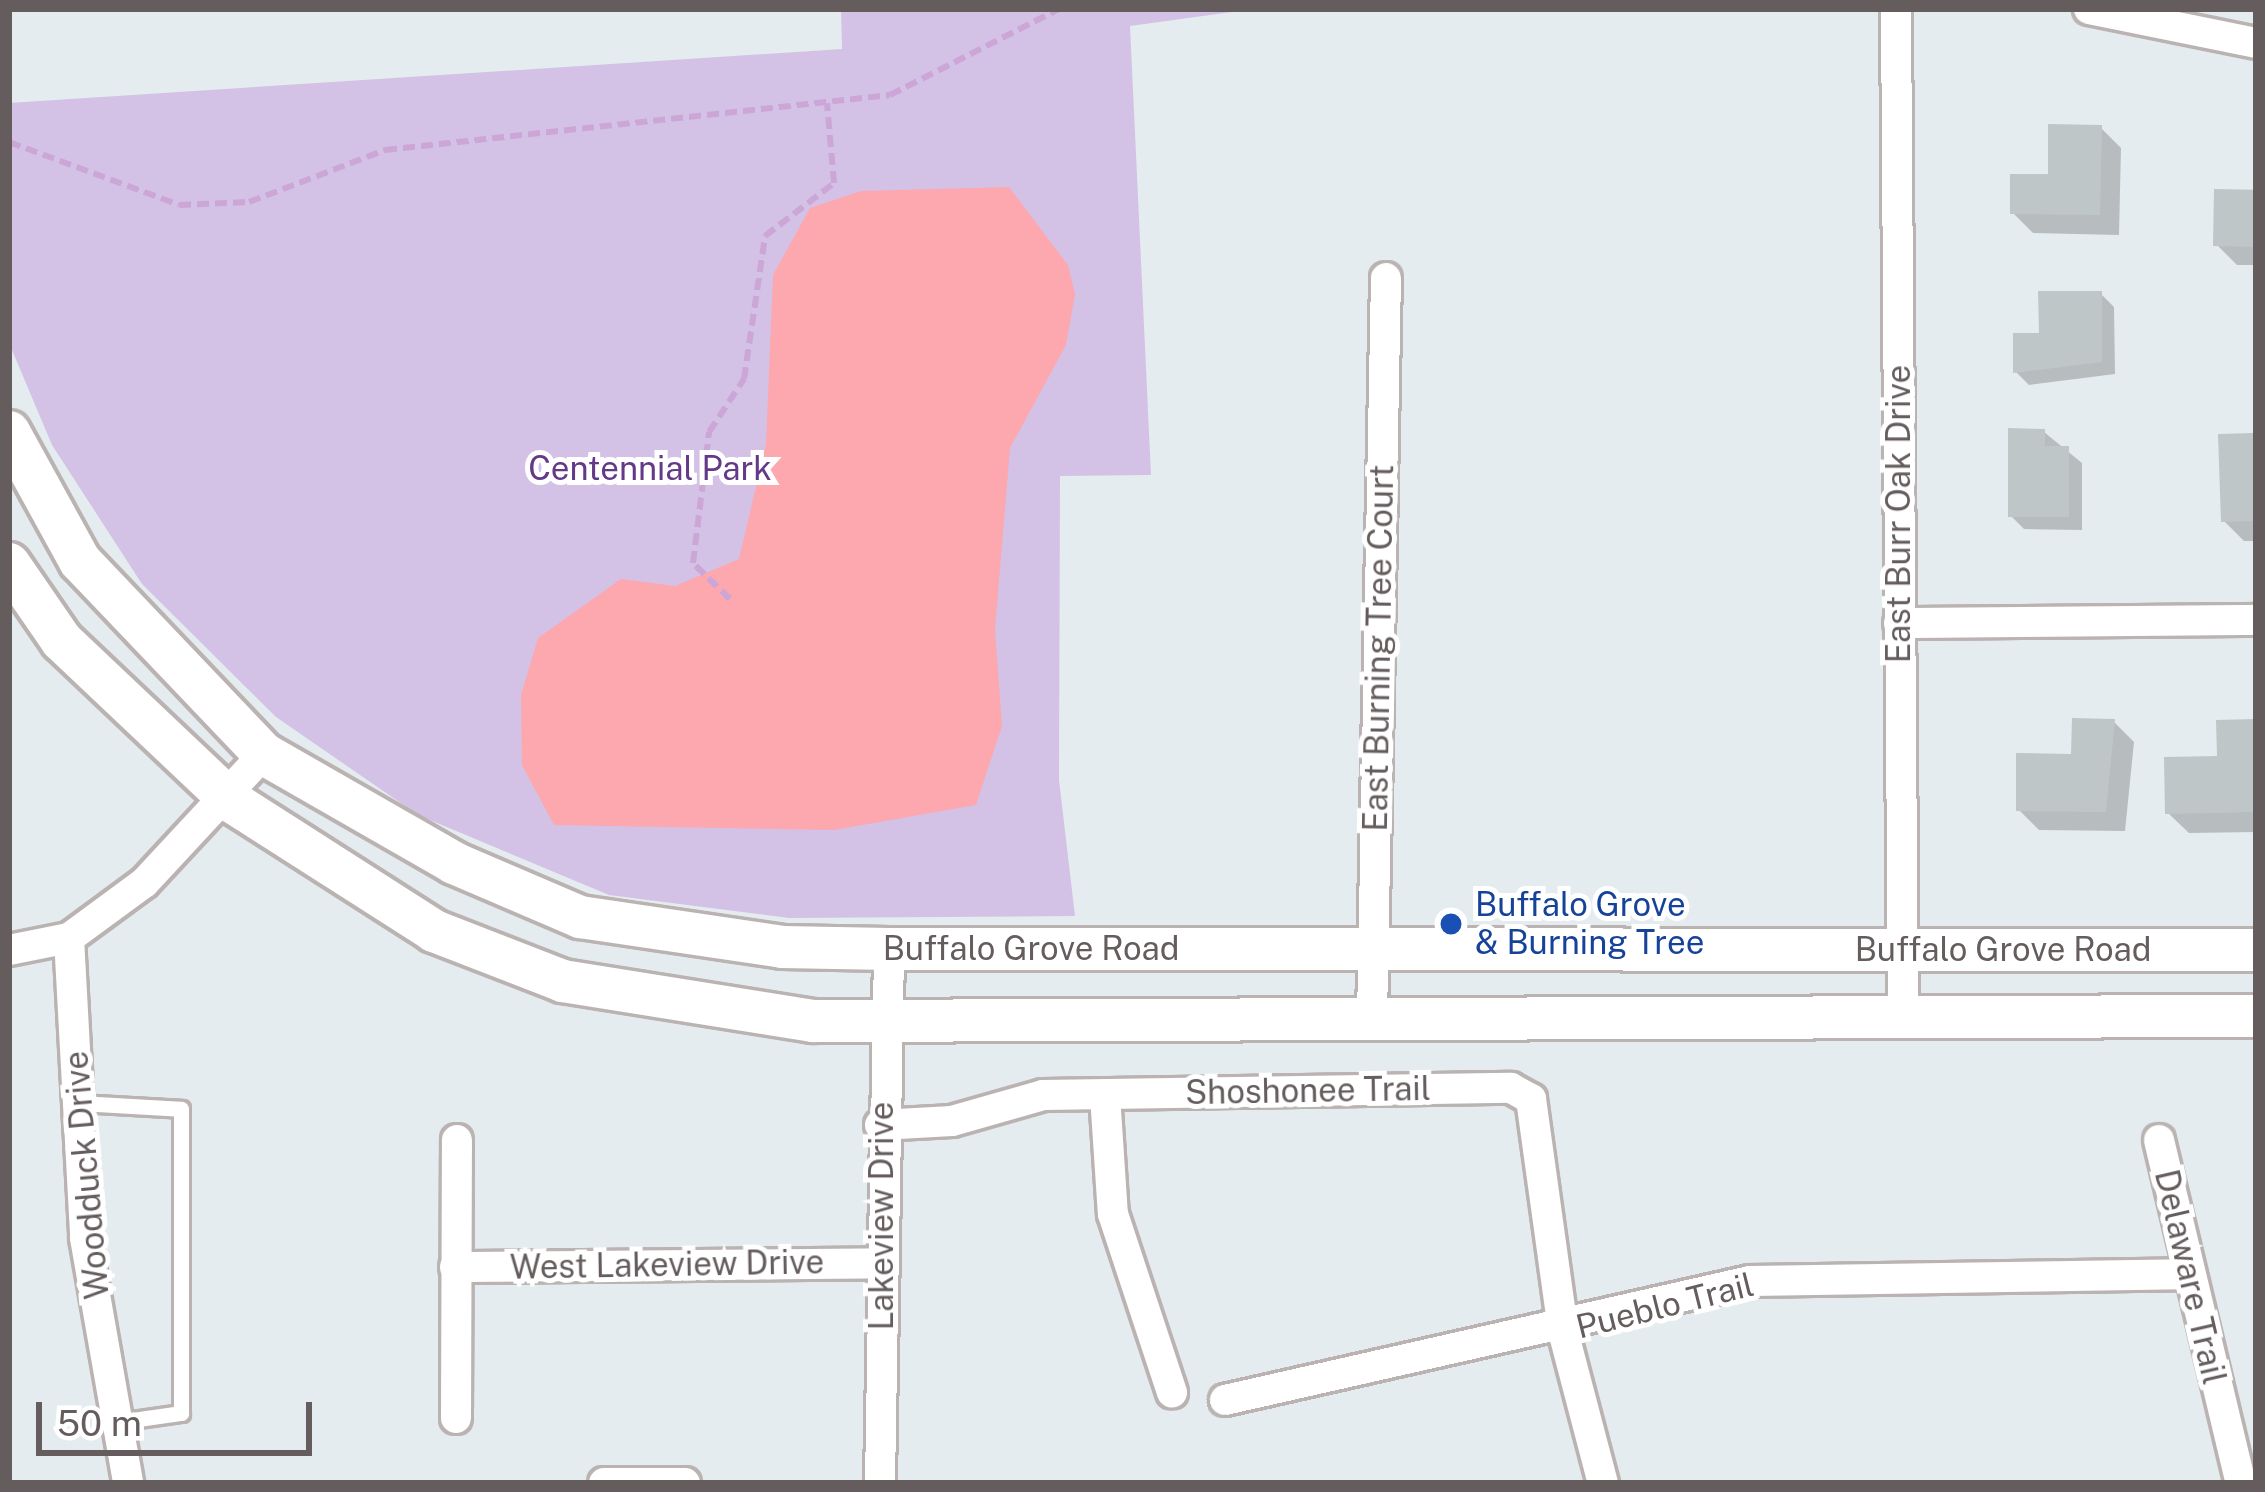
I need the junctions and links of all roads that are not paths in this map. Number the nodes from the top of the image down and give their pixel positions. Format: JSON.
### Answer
{"nodes":[{"id":1,"x":1896,"y":9,"type":"edge"},
{"id":2,"x":2089,"y":9,"type":"edge"},
{"id":3,"x":2256,"y":43,"type":"edge"},
{"id":4,"x":1386,"y":278,"type":"dead end"},
{"id":5,"x":9,"y":432,"type":"edge"},
{"id":6,"x":9,"y":564,"type":"edge"},
{"id":7,"x":2256,"y":620,"type":"edge"},
{"id":8,"x":1899,"y":623,"type":"junction"},
{"id":9,"x":264,"y":754,"type":"junction"},
{"id":10,"x":231,"y":801,"type":"junction"},
{"id":11,"x":69,"y":938,"type":"junction"},
{"id":12,"x":9,"y":950,"type":"edge"},
{"id":13,"x":890,"y":950,"type":"junction"},
{"id":14,"x":1373,"y":950,"type":"junction"},
{"id":15,"x":2256,"y":950,"type":"edge"},
{"id":16,"x":1901,"y":951,"type":"junction"},
{"id":17,"x":2256,"y":1016,"type":"edge"},
{"id":18,"x":1903,"y":1018,"type":"junction"},
{"id":19,"x":1372,"y":1019,"type":"junction"},
{"id":20,"x":886,"y":1022,"type":"junction"},
{"id":21,"x":1105,"y":1094,"type":"junction"},
{"id":22,"x":79,"y":1103,"type":"junction"},
{"id":23,"x":880,"y":1125,"type":"junction"},
{"id":24,"x":457,"y":1140,"type":"dead end"},
{"id":25,"x":2159,"y":1140,"type":"dead end"},
{"id":26,"x":880,"y":1263,"type":"junction"},
{"id":27,"x":455,"y":1267,"type":"junction"},
{"id":28,"x":2184,"y":1274,"type":"junction"},
{"id":29,"x":1563,"y":1331,"type":"junction"},
{"id":30,"x":1172,"y":1392,"type":"dead end"},
{"id":31,"x":1225,"y":1400,"type":"dead end"},
{"id":32,"x":456,"y":1418,"type":"dead end"},
{"id":33,"x":118,"y":1422,"type":"junction"},
{"id":34,"x":128,"y":1483,"type":"edge"},
{"id":35,"x":604,"y":1483,"type":"edge"},
{"id":36,"x":649,"y":1483,"type":"edge"},
{"id":37,"x":685,"y":1483,"type":"edge"},
{"id":38,"x":880,"y":1483,"type":"edge"},
{"id":39,"x":1603,"y":1483,"type":"edge"},
{"id":40,"x":2241,"y":1483,"type":"edge"}],
"edges":[{"from":1,"to":8,"type":"street","name":"East Burr Oak Drive"},
{"from":2,"to":3,"type":"street"},
{"from":4,"to":14,"type":"street","name":"East Burning Tree Court"},
{"from":5,"to":9,"type":"main road","name":"Buffalo Grove Road"},
{"from":6,"to":10,"type":"main road","name":"Buffalo Grove Road"},
{"from":7,"to":8,"type":"street"},
{"from":8,"to":16,"type":"street","name":"East Burr Oak Drive"},
{"from":9,"to":10,"type":"street"},
{"from":9,"to":13,"type":"main road","name":"Buffalo Grove Road"},
{"from":10,"to":11,"type":"street"},
{"from":10,"to":20,"type":"main road","name":"Buffalo Grove Road"},
{"from":11,"to":12,"type":"street"},
{"from":11,"to":22,"type":"street","name":"Woodduck Drive"},
{"from":13,"to":14,"type":"main road","name":"Buffalo Grove Road"},
{"from":13,"to":20,"type":"street","name":"Lakeview Drive"},
{"from":14,"to":16,"type":"main road","name":"Buffalo Grove Road"},
{"from":14,"to":19,"type":"street","name":"East Burning Tree Court"},
{"from":15,"to":16,"type":"main road","name":"Buffalo Grove Road"},
{"from":16,"to":18,"type":"street","name":"East Burr Oak Drive"},
{"from":17,"to":18,"type":"main road","name":"Buffalo Grove Road"},
{"from":18,"to":19,"type":"main road","name":"Buffalo Grove Road"},
{"from":19,"to":20,"type":"main road","name":"Buffalo Grove Road"},
{"from":20,"to":23,"type":"street","name":"Lakeview Drive"},
{"from":21,"to":23,"type":"street","name":"Shoshonee Trail"},
{"from":21,"to":29,"type":"street","name":"Shoshonee Trail"},
{"from":21,"to":30,"type":"street"},
{"from":22,"to":33,"type":"street","name":"Woodduck Drive"},
{"from":22,"to":33,"type":"lane"},
{"from":23,"to":26,"type":"street","name":"Lakeview Drive"},
{"from":24,"to":27,"type":"street"},
{"from":25,"to":28,"type":"street","name":"Delaware Trail"},
{"from":26,"to":27,"type":"street","name":"West Lakeview Drive"},
{"from":26,"to":38,"type":"street","name":"Lakeview Drive"},
{"from":27,"to":32,"type":"street"},
{"from":28,"to":29,"type":"street","name":"Pueblo Trail"},
{"from":28,"to":40,"type":"street","name":"Delaware Trail"},
{"from":29,"to":31,"type":"street","name":"Pueblo Trail"},
{"from":29,"to":39,"type":"street"},
{"from":33,"to":34,"type":"street","name":"Woodduck Drive"},
{"from":35,"to":36,"type":"street"},
{"from":36,"to":37,"type":"street"}]}
